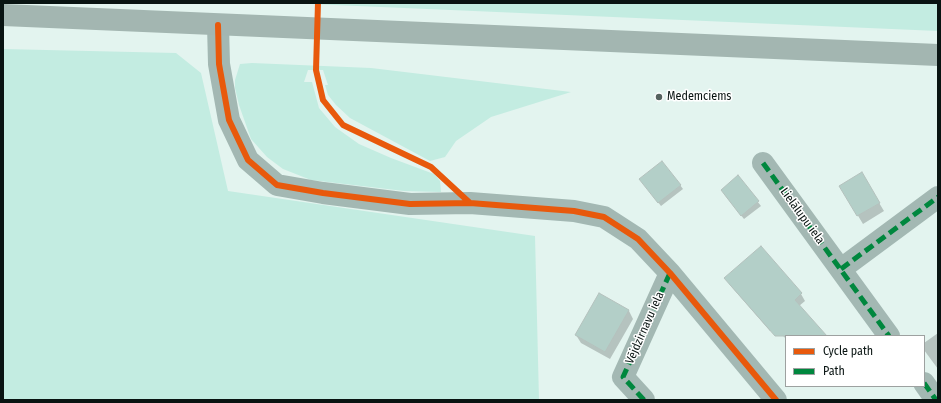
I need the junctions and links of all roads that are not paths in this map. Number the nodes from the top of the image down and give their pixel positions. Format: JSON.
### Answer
{"nodes":[{"id":1,"x":3,"y":15,"type":"edge"},
{"id":2,"x":218,"y":25,"type":"junction"},
{"id":3,"x":938,"y":55,"type":"edge"},
{"id":4,"x":763,"y":162,"type":"dead end"},
{"id":5,"x":938,"y":197,"type":"edge"},
{"id":6,"x":841,"y":270,"type":"junction"},
{"id":7,"x":670,"y":273,"type":"junction"},
{"id":8,"x":888,"y":335,"type":"edge"},
{"id":9,"x":925,"y":384,"type":"edge"},
{"id":10,"x":644,"y":400,"type":"edge"},
{"id":11,"x":776,"y":400,"type":"edge"},
{"id":12,"x":936,"y":400,"type":"edge"}],
"edges":[{"from":1,"to":2,"type":"highway"},
{"from":2,"to":3,"type":"highway"},
{"from":2,"to":7,"type":"street"},
{"from":4,"to":6,"type":"street","name":"Lielālupu iela"},
{"from":5,"to":6,"type":"street"},
{"from":6,"to":8,"type":"street","name":"Lielālupu iela"},
{"from":7,"to":10,"type":"street","name":"Vējdzirnavu iela"},
{"from":7,"to":11,"type":"street"},
{"from":9,"to":12,"type":"street"}]}
